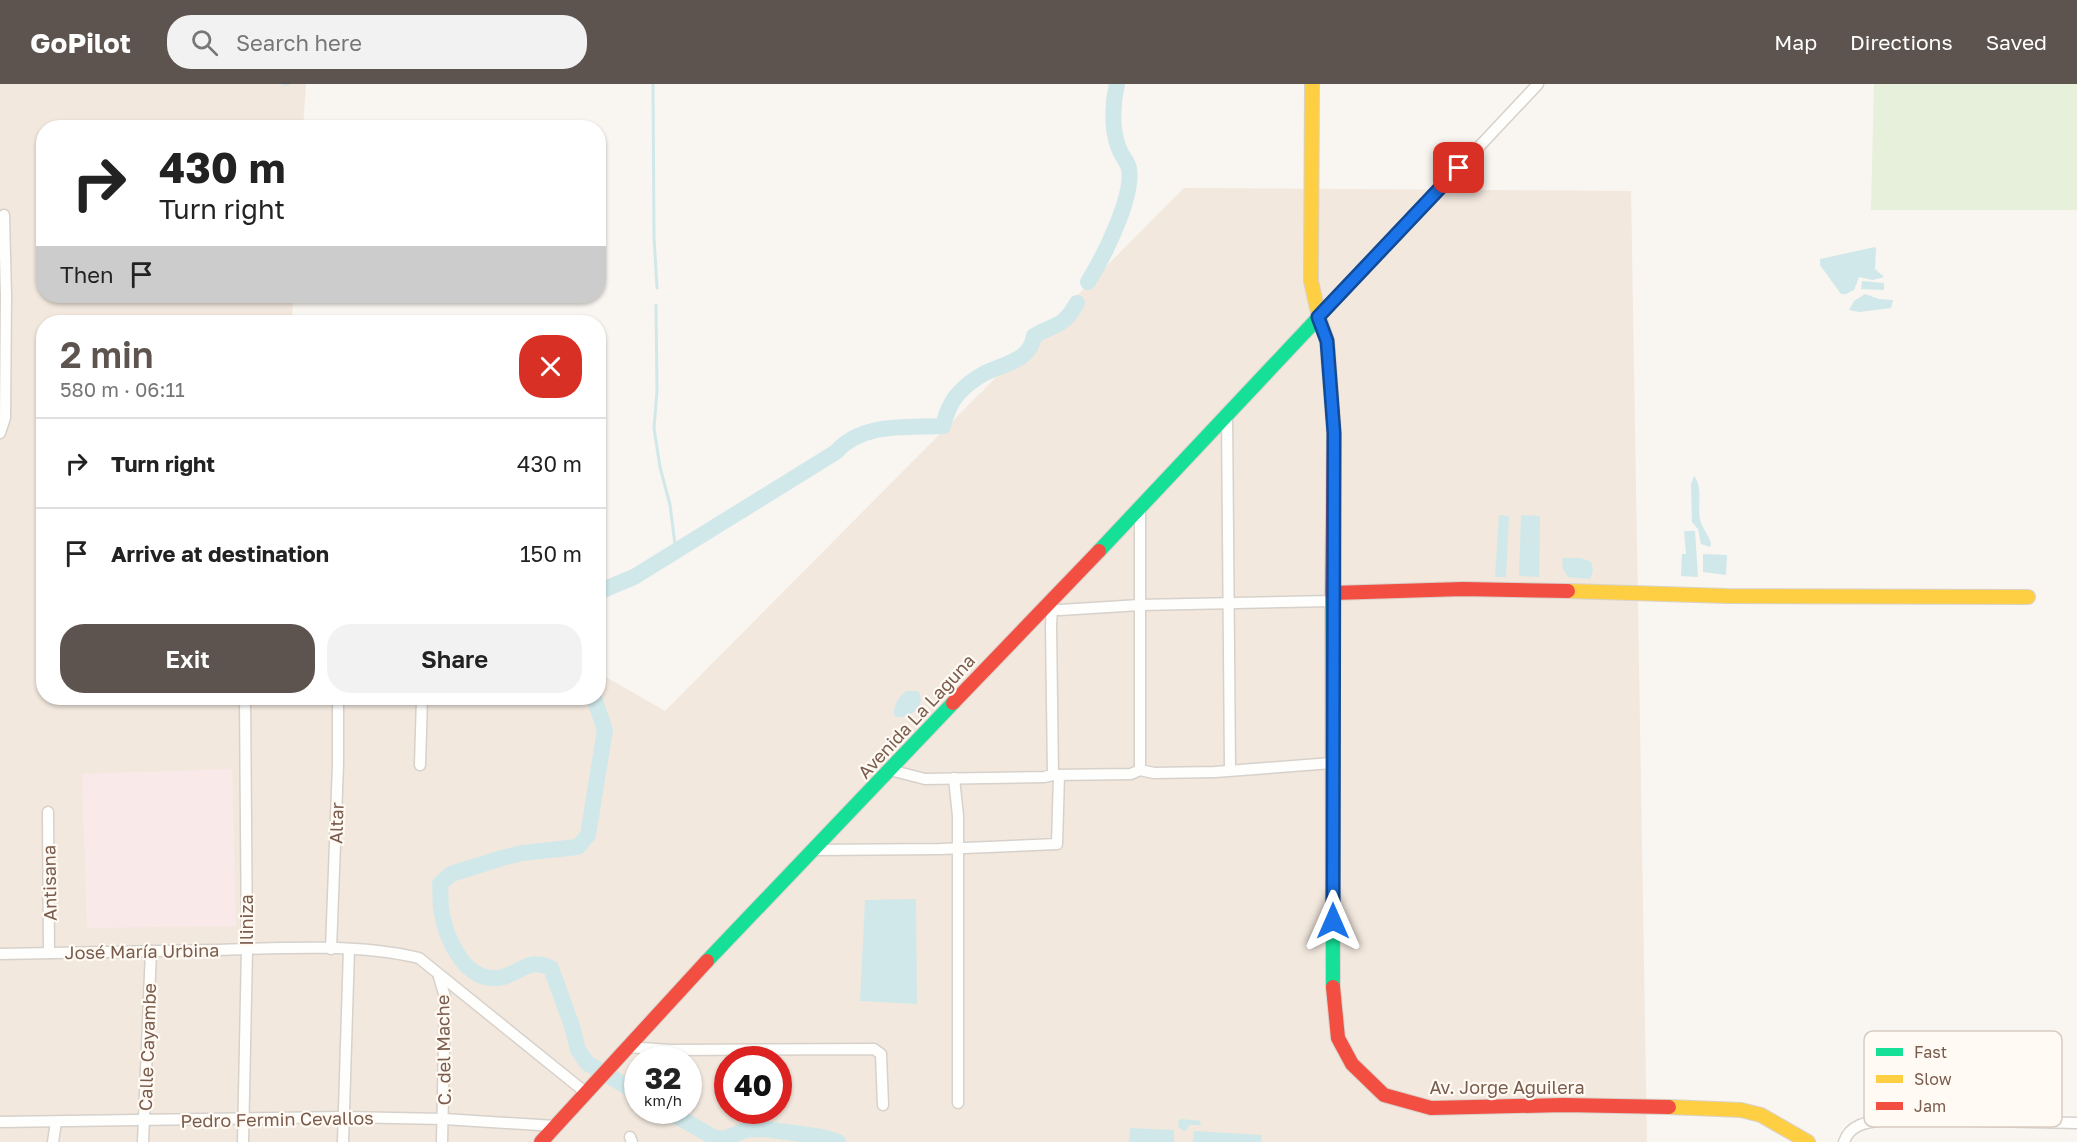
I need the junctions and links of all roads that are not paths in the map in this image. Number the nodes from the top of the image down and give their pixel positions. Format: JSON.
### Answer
{"nodes":[{"id":1,"x":1312,"y":84,"type":"edge"},
{"id":2,"x":1538,"y":84,"type":"edge"},
{"id":3,"x":4,"y":215,"type":"dead end"},
{"id":4,"x":3,"y":297,"type":"edge"},
{"id":5,"x":1318,"y":317,"type":"junction"},
{"id":6,"x":1227,"y":414,"type":"junction"},
{"id":7,"x":0,"y":433,"type":"edge"},
{"id":8,"x":1140,"y":509,"type":"junction"},
{"id":9,"x":1332,"y":597,"type":"junction"},
{"id":10,"x":2028,"y":597,"type":"dead end"},
{"id":11,"x":1228,"y":603,"type":"junction"},
{"id":12,"x":1140,"y":605,"type":"junction"},
{"id":13,"x":1050,"y":606,"type":"junction"},
{"id":14,"x":245,"y":705,"type":"edge"},
{"id":15,"x":338,"y":705,"type":"edge"},
{"id":16,"x":422,"y":705,"type":"edge"},
{"id":17,"x":1332,"y":763,"type":"junction"},
{"id":18,"x":420,"y":765,"type":"dead end"},
{"id":19,"x":890,"y":770,"type":"junction"},
{"id":20,"x":1140,"y":770,"type":"junction"},
{"id":21,"x":1230,"y":770,"type":"junction"},
{"id":22,"x":1056,"y":775,"type":"junction"},
{"id":23,"x":954,"y":778,"type":"junction"},
{"id":24,"x":48,"y":812,"type":"dead end"},
{"id":25,"x":957,"y":847,"type":"junction"},
{"id":26,"x":813,"y":850,"type":"junction"},
{"id":27,"x":246,"y":949,"type":"junction"},
{"id":28,"x":331,"y":949,"type":"junction"},
{"id":29,"x":349,"y":949,"type":"junction"},
{"id":30,"x":151,"y":951,"type":"junction"},
{"id":31,"x":49,"y":953,"type":"junction"},
{"id":32,"x":0,"y":954,"type":"edge"},
{"id":33,"x":426,"y":965,"type":"joint"},
{"id":34,"x":440,"y":977,"type":"junction"},
{"id":35,"x":628,"y":1046,"type":"edge"},
{"id":36,"x":702,"y":1050,"type":"edge"},
{"id":37,"x":624,"y":1051,"type":"edge"},
{"id":38,"x":590,"y":1087,"type":"junction"},
{"id":39,"x":958,"y":1103,"type":"dead end"},
{"id":40,"x":883,"y":1105,"type":"dead end"},
{"id":41,"x":344,"y":1117,"type":"junction"},
{"id":42,"x":244,"y":1119,"type":"junction"},
{"id":43,"x":444,"y":1119,"type":"junction"},
{"id":44,"x":144,"y":1120,"type":"junction"},
{"id":45,"x":0,"y":1122,"type":"edge"},
{"id":46,"x":56,"y":1122,"type":"junction"},
{"id":47,"x":2062,"y":1123,"type":"edge"},
{"id":48,"x":2077,"y":1123,"type":"edge"},
{"id":49,"x":1864,"y":1124,"type":"edge"},
{"id":50,"x":555,"y":1126,"type":"junction"},
{"id":51,"x":53,"y":1142,"type":"edge"},
{"id":52,"x":143,"y":1142,"type":"edge"},
{"id":53,"x":243,"y":1142,"type":"edge"},
{"id":54,"x":343,"y":1142,"type":"edge"},
{"id":55,"x":442,"y":1142,"type":"edge"},
{"id":56,"x":541,"y":1142,"type":"edge"},
{"id":57,"x":1808,"y":1142,"type":"edge"},
{"id":58,"x":1844,"y":1142,"type":"edge"}],
"edges":[{"from":1,"to":5,"type":"street","name":"Av. Jorge Aguilera"},
{"from":2,"to":5,"type":"street"},
{"from":3,"to":4,"type":"street"},
{"from":4,"to":7,"type":"street"},
{"from":5,"to":6,"type":"street","name":"Avenida La Laguna"},
{"from":5,"to":9,"type":"street","name":"Av. Jorge Aguilera"},
{"from":6,"to":8,"type":"street","name":"Avenida La Laguna"},
{"from":6,"to":11,"type":"street"},
{"from":8,"to":12,"type":"street"},
{"from":8,"to":13,"type":"street","name":"Avenida La Laguna"},
{"from":9,"to":10,"type":"street"},
{"from":9,"to":11,"type":"street"},
{"from":9,"to":17,"type":"street","name":"Av. Jorge Aguilera"},
{"from":11,"to":12,"type":"street"},
{"from":11,"to":21,"type":"street"},
{"from":12,"to":13,"type":"street"},
{"from":12,"to":20,"type":"street"},
{"from":13,"to":19,"type":"street","name":"Avenida La Laguna"},
{"from":13,"to":22,"type":"street"},
{"from":14,"to":27,"type":"street","name":"Iliniza"},
{"from":15,"to":28,"type":"street","name":"Altar"},
{"from":16,"to":18,"type":"street"},
{"from":17,"to":21,"type":"street"},
{"from":17,"to":57,"type":"street","name":"Av. Jorge Aguilera"},
{"from":19,"to":23,"type":"street"},
{"from":19,"to":26,"type":"street","name":"Avenida La Laguna"},
{"from":20,"to":21,"type":"street"},
{"from":20,"to":22,"type":"street"},
{"from":22,"to":23,"type":"street"},
{"from":22,"to":25,"type":"street"},
{"from":23,"to":25,"type":"street"},
{"from":24,"to":31,"type":"street","name":"Antisana"},
{"from":25,"to":26,"type":"street"},
{"from":25,"to":39,"type":"street"},
{"from":26,"to":35,"type":"street","name":"Avenida La Laguna"},
{"from":27,"to":28,"type":"street","name":"José María Urbina"},
{"from":27,"to":30,"type":"street","name":"José María Urbina"},
{"from":27,"to":42,"type":"street","name":"Iliniza"},
{"from":28,"to":29,"type":"street","name":"José María Urbina"},
{"from":29,"to":33,"type":"street","name":"José María Urbina"},
{"from":29,"to":41,"type":"street"},
{"from":30,"to":31,"type":"street","name":"José María Urbina"},
{"from":30,"to":44,"type":"street","name":"Calle Cayambe"},
{"from":31,"to":32,"type":"street","name":"José María Urbina"},
{"from":33,"to":34,"type":"street","name":"C. del Mache"},
{"from":34,"to":38,"type":"street"},
{"from":34,"to":43,"type":"street","name":"C. del Mache"},
{"from":36,"to":40,"type":"street"},
{"from":37,"to":38,"type":"street","name":"Avenida La Laguna"},
{"from":38,"to":50,"type":"street","name":"Avenida La Laguna"},
{"from":41,"to":42,"type":"street","name":"Pedro Fermin Cevallos"},
{"from":41,"to":43,"type":"street","name":"Pedro Fermin Cevallos"},
{"from":41,"to":54,"type":"street"},
{"from":42,"to":44,"type":"street","name":"Pedro Fermin Cevallos"},
{"from":42,"to":53,"type":"street","name":"Iliniza"},
{"from":43,"to":50,"type":"street","name":"Pedro Fermin Cevallos"},
{"from":43,"to":55,"type":"street","name":"C. del Mache"},
{"from":44,"to":46,"type":"street","name":"Pedro Fermin Cevallos"},
{"from":44,"to":52,"type":"street","name":"Calle Cayambe"},
{"from":45,"to":46,"type":"street","name":"Pedro Fermin Cevallos"},
{"from":46,"to":51,"type":"street"},
{"from":47,"to":48,"type":"street"},
{"from":49,"to":58,"type":"street"},
{"from":50,"to":56,"type":"street","name":"Avenida La Laguna"}]}
